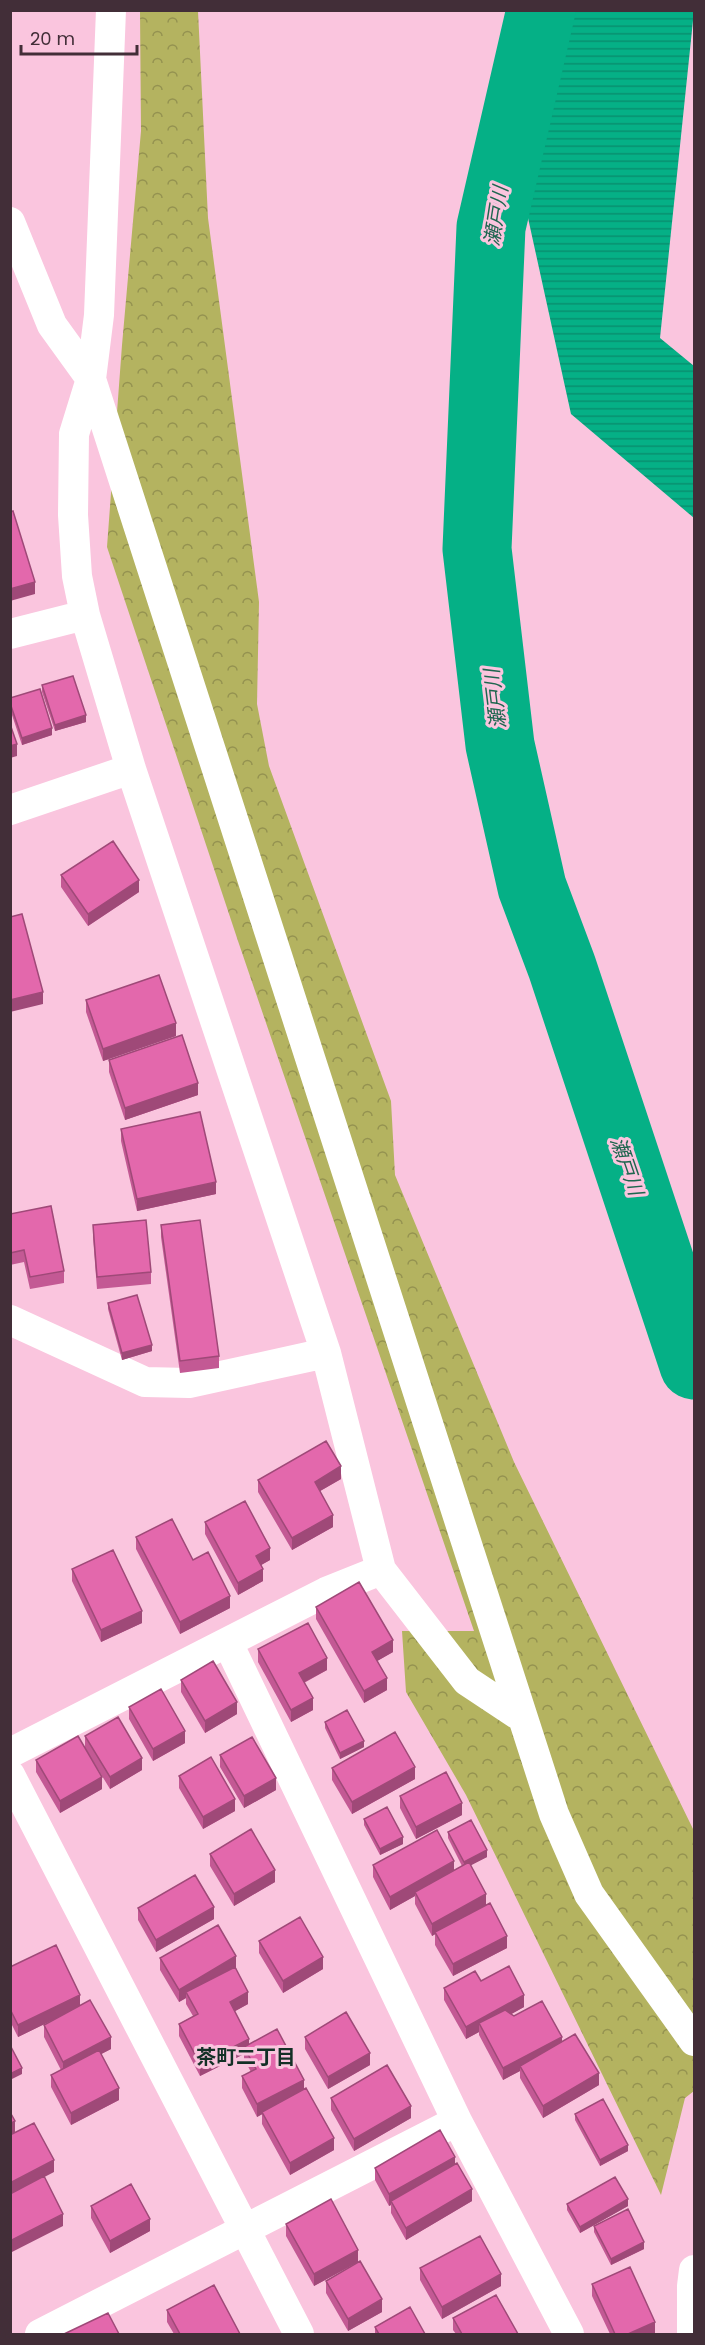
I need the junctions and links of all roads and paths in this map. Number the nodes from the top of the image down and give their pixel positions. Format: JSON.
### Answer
{"nodes":[{"id":1,"x":111,"y":10,"type":"edge"},
{"id":2,"x":10,"y":222,"type":"edge"},
{"id":3,"x":91,"y":379,"type":"junction"},
{"id":4,"x":84,"y":615,"type":"junction"},
{"id":5,"x":10,"y":634,"type":"edge"},
{"id":6,"x":131,"y":769,"type":"junction"},
{"id":7,"x":10,"y":810,"type":"edge"},
{"id":8,"x":10,"y":1320,"type":"edge"},
{"id":9,"x":326,"y":1353,"type":"junction"},
{"id":10,"x":381,"y":1570,"type":"junction"},
{"id":11,"x":228,"y":1643,"type":"junction"},
{"id":12,"x":523,"y":1718,"type":"junction"},
{"id":13,"x":10,"y":1753,"type":"edge"},
{"id":14,"x":10,"y":1775,"type":"edge"},
{"id":15,"x":694,"y":2041,"type":"edge"},
{"id":16,"x":457,"y":2121,"type":"junction"},
{"id":17,"x":246,"y":2229,"type":"junction"},
{"id":18,"x":694,"y":2282,"type":"edge"},
{"id":19,"x":40,"y":2334,"type":"edge"},
{"id":20,"x":299,"y":2334,"type":"edge"},
{"id":21,"x":568,"y":2334,"type":"edge"},
{"id":22,"x":692,"y":2334,"type":"edge"}],
"edges":[{"from":1,"to":3,"type":"street"},
{"from":2,"to":3,"type":"street"},
{"from":3,"to":4,"type":"street"},
{"from":3,"to":12,"type":"street"},
{"from":4,"to":5,"type":"street"},
{"from":4,"to":6,"type":"street"},
{"from":6,"to":7,"type":"street"},
{"from":6,"to":9,"type":"street"},
{"from":8,"to":9,"type":"street"},
{"from":9,"to":10,"type":"street"},
{"from":10,"to":11,"type":"street"},
{"from":10,"to":12,"type":"street"},
{"from":11,"to":13,"type":"street"},
{"from":11,"to":16,"type":"street"},
{"from":12,"to":15,"type":"street"},
{"from":14,"to":17,"type":"street"},
{"from":16,"to":17,"type":"street"},
{"from":16,"to":21,"type":"street"},
{"from":17,"to":19,"type":"street"},
{"from":17,"to":20,"type":"street"},
{"from":18,"to":22,"type":"street"}]}
